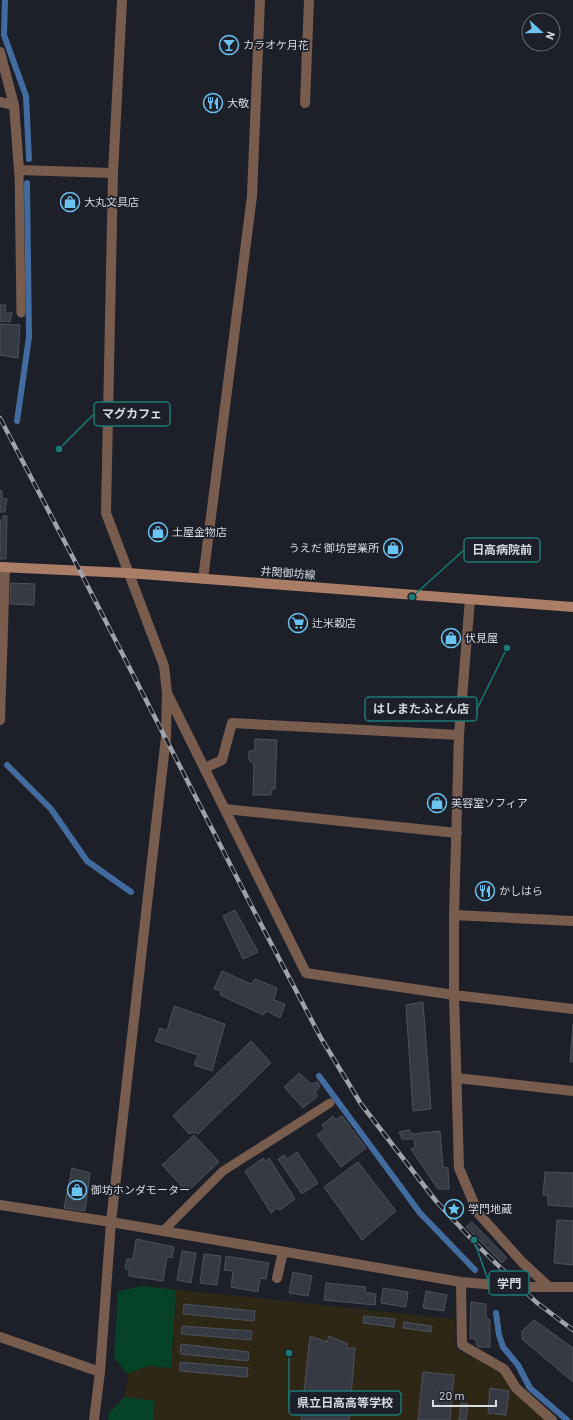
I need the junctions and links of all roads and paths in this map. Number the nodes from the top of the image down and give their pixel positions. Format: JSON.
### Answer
{"nodes":[{"id":1,"x":122,"y":0,"type":"edge"},
{"id":2,"x":260,"y":0,"type":"edge"},
{"id":3,"x":309,"y":0,"type":"edge"},
{"id":4,"x":0,"y":52,"type":"edge"},
{"id":5,"x":0,"y":102,"type":"edge"},
{"id":6,"x":305,"y":103,"type":"dead end"},
{"id":7,"x":14,"y":105,"type":"junction"},
{"id":8,"x":19,"y":170,"type":"junction"},
{"id":9,"x":113,"y":173,"type":"junction"},
{"id":10,"x":21,"y":313,"type":"dead end"},
{"id":11,"x":3,"y":567,"type":"edge"},
{"id":12,"x":128,"y":573,"type":"junction"},
{"id":13,"x":203,"y":579,"type":"junction"},
{"id":14,"x":470,"y":599,"type":"junction"},
{"id":15,"x":573,"y":607,"type":"edge"},
{"id":16,"x":167,"y":693,"type":"junction"},
{"id":17,"x":0,"y":720,"type":"edge"},
{"id":18,"x":459,"y":735,"type":"junction"},
{"id":19,"x":205,"y":768,"type":"junction"},
{"id":20,"x":225,"y":809,"type":"junction"},
{"id":21,"x":456,"y":833,"type":"junction"},
{"id":22,"x":454,"y":915,"type":"junction"},
{"id":23,"x":573,"y":921,"type":"edge"},
{"id":24,"x":454,"y":995,"type":"junction"},
{"id":25,"x":573,"y":1009,"type":"edge"},
{"id":26,"x":457,"y":1078,"type":"junction"},
{"id":27,"x":573,"y":1091,"type":"edge"},
{"id":28,"x":330,"y":1103,"type":"dead end"},
{"id":29,"x":0,"y":1205,"type":"edge"},
{"id":30,"x":111,"y":1222,"type":"junction"},
{"id":31,"x":163,"y":1231,"type":"junction"},
{"id":32,"x":283,"y":1252,"type":"junction"},
{"id":33,"x":277,"y":1278,"type":"dead end"},
{"id":34,"x":461,"y":1282,"type":"junction"},
{"id":35,"x":549,"y":1287,"type":"junction"},
{"id":36,"x":573,"y":1287,"type":"edge"},
{"id":37,"x":0,"y":1337,"type":"edge"},
{"id":38,"x":100,"y":1372,"type":"junction"},
{"id":39,"x":94,"y":1420,"type":"edge"},
{"id":40,"x":552,"y":1420,"type":"edge"}],
"edges":[{"from":1,"to":9,"type":"street"},
{"from":2,"to":13,"type":"street"},
{"from":3,"to":6,"type":"street"},
{"from":4,"to":7,"type":"street"},
{"from":5,"to":7,"type":"street"},
{"from":7,"to":8,"type":"street"},
{"from":8,"to":9,"type":"street"},
{"from":8,"to":10,"type":"lane"},
{"from":9,"to":12,"type":"street"},
{"from":11,"to":12,"type":"main road","name":"井関御坊線"},
{"from":11,"to":17,"type":"street"},
{"from":12,"to":13,"type":"main road","name":"井関御坊線"},
{"from":12,"to":16,"type":"street"},
{"from":13,"to":14,"type":"main road","name":"井関御坊線"},
{"from":14,"to":15,"type":"main road","name":"井関御坊線"},
{"from":14,"to":18,"type":"street"},
{"from":16,"to":19,"type":"street"},
{"from":16,"to":30,"type":"street"},
{"from":18,"to":19,"type":"street"},
{"from":18,"to":21,"type":"street"},
{"from":19,"to":20,"type":"street"},
{"from":20,"to":21,"type":"street"},
{"from":20,"to":24,"type":"street"},
{"from":21,"to":22,"type":"street"},
{"from":22,"to":23,"type":"street"},
{"from":22,"to":24,"type":"street"},
{"from":24,"to":25,"type":"street"},
{"from":24,"to":26,"type":"street"},
{"from":26,"to":27,"type":"street"},
{"from":26,"to":35,"type":"street"},
{"from":28,"to":31,"type":"lane"},
{"from":29,"to":30,"type":"street"},
{"from":30,"to":31,"type":"street"},
{"from":30,"to":38,"type":"street"},
{"from":31,"to":32,"type":"street"},
{"from":32,"to":33,"type":"street"},
{"from":32,"to":34,"type":"street"},
{"from":34,"to":35,"type":"street"},
{"from":34,"to":40,"type":"street"},
{"from":35,"to":36,"type":"street"},
{"from":37,"to":38,"type":"street"},
{"from":38,"to":39,"type":"street"}]}
